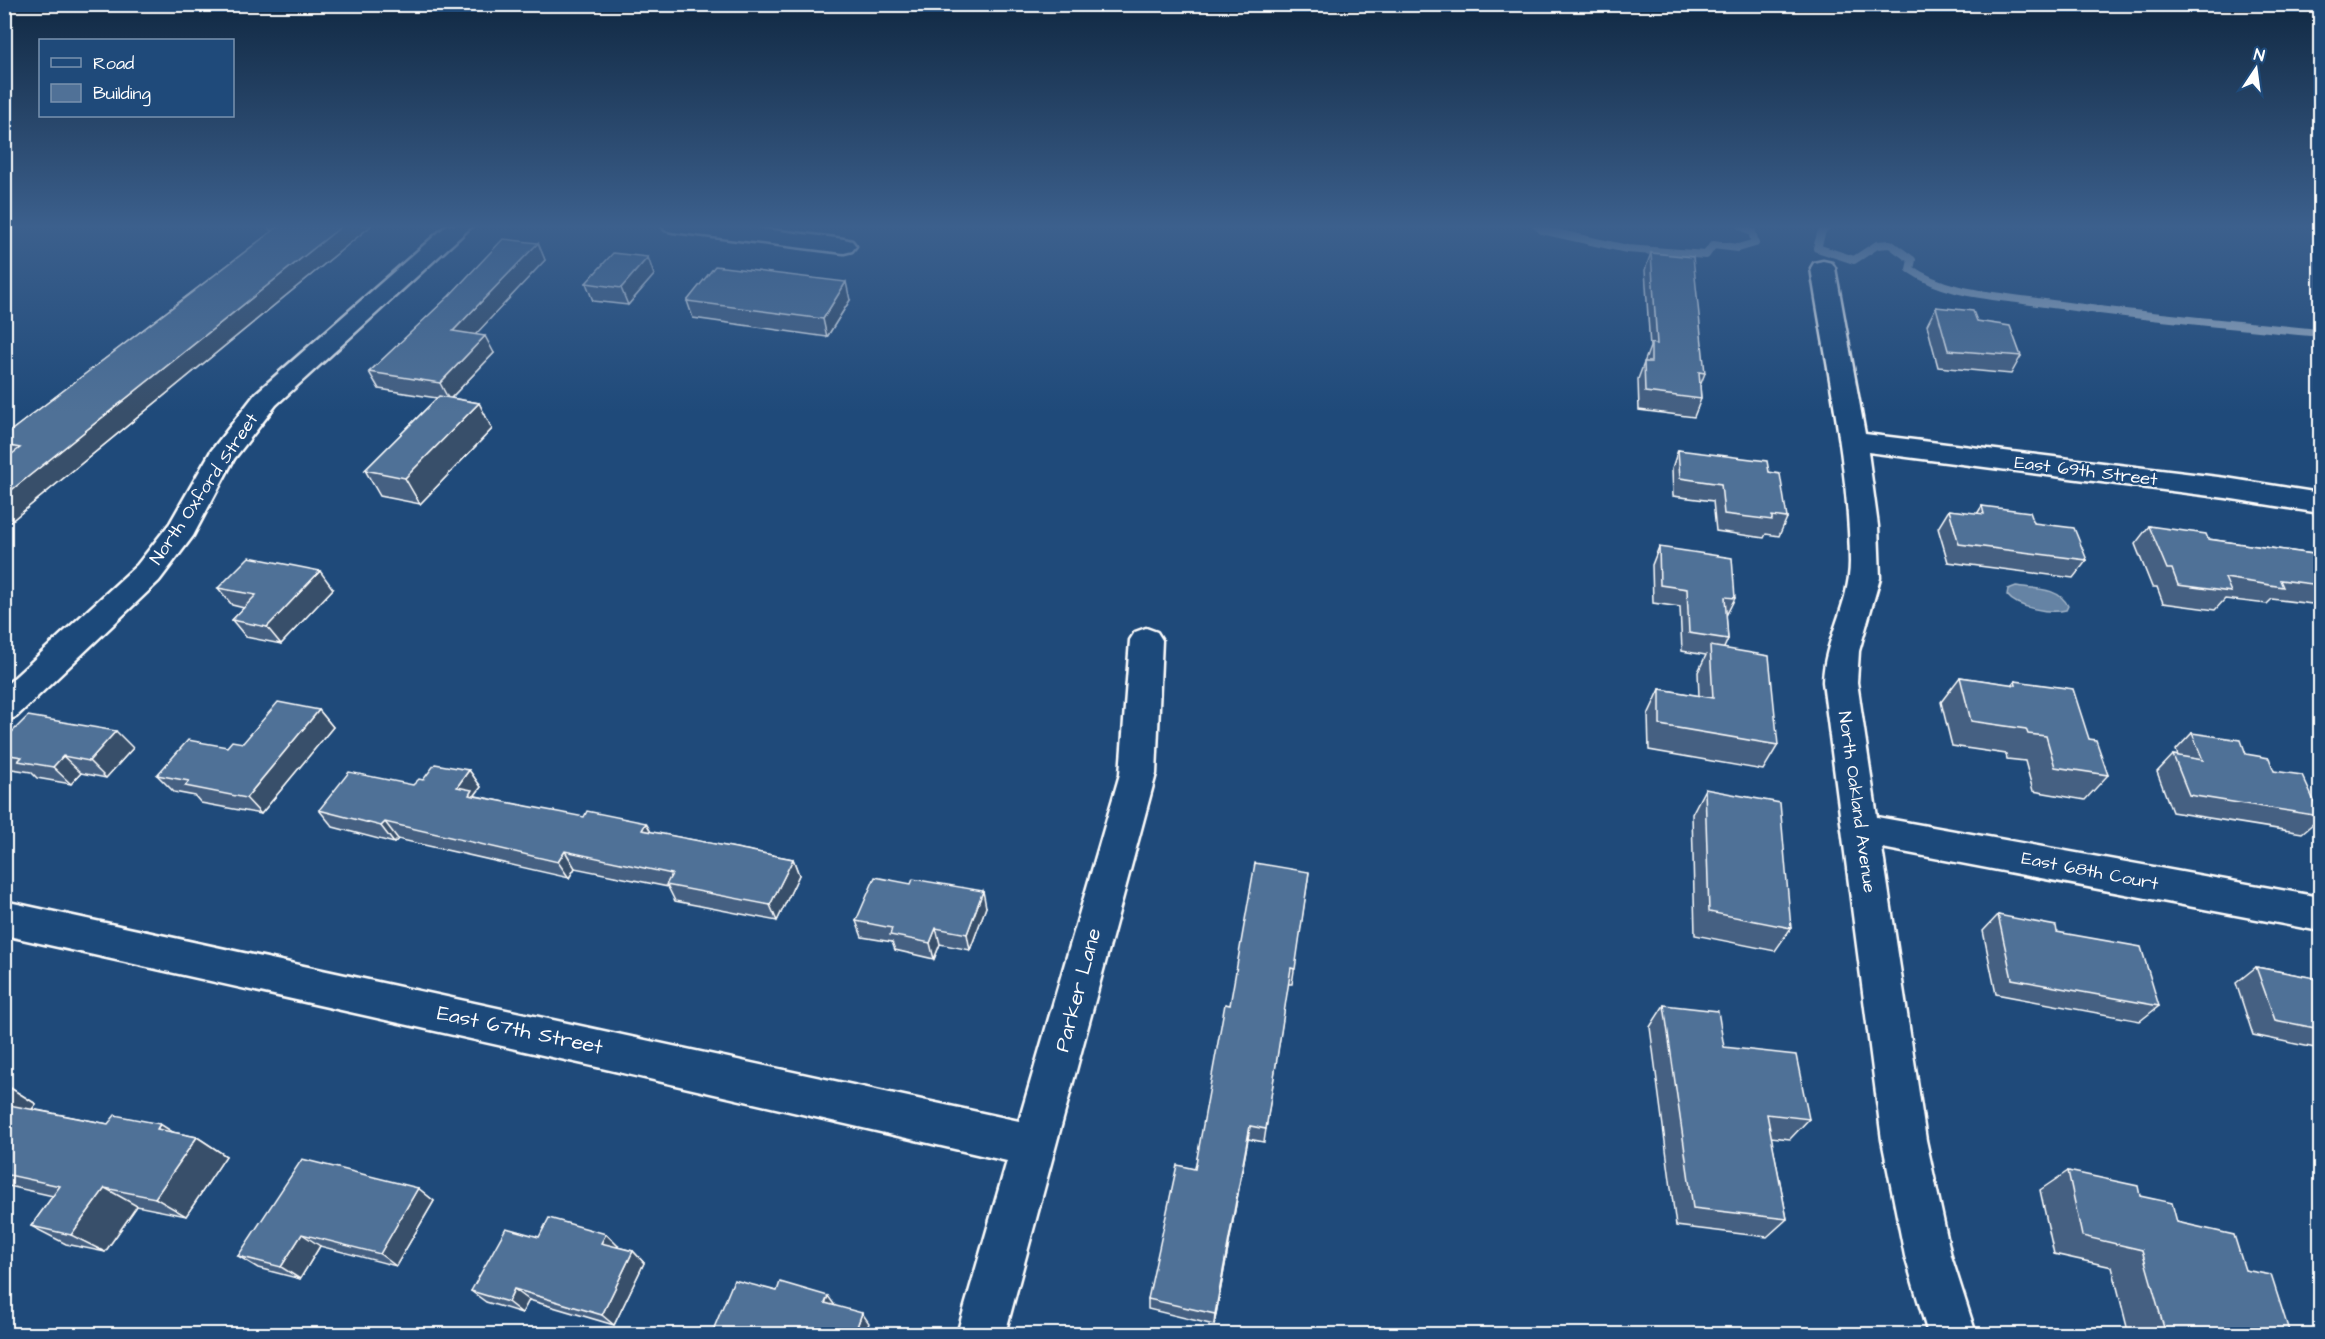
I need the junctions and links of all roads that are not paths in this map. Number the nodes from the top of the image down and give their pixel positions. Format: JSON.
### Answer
{"nodes":[{"id":1,"x":391,"y":287,"type":"edge"},
{"id":2,"x":1826,"y":287,"type":"edge"},
{"id":3,"x":1852,"y":441,"type":"junction"},
{"id":4,"x":2320,"y":503,"type":"edge"},
{"id":5,"x":1146,"y":640,"type":"dead end"},
{"id":6,"x":4,"y":708,"type":"edge"},
{"id":7,"x":1860,"y":829,"type":"junction"},
{"id":8,"x":2320,"y":914,"type":"edge"},
{"id":9,"x":4,"y":918,"type":"edge"},
{"id":10,"x":1035,"y":1146,"type":"junction"},
{"id":11,"x":981,"y":1335,"type":"edge"},
{"id":12,"x":1952,"y":1335,"type":"edge"}],
"edges":[{"from":1,"to":6,"type":"street","name":"North Oxford Street"},
{"from":2,"to":3,"type":"street","name":"North Oakland Avenue"},
{"from":3,"to":4,"type":"street","name":"East 69th Street"},
{"from":3,"to":7,"type":"street","name":"North Oakland Avenue"},
{"from":5,"to":10,"type":"street","name":"Parker Lane"},
{"from":7,"to":8,"type":"street","name":"East 68th Court"},
{"from":7,"to":12,"type":"street","name":"North Oakland Avenue"},
{"from":9,"to":10,"type":"street","name":"East 67th Street"},
{"from":10,"to":11,"type":"street","name":"Parker Lane"}]}
